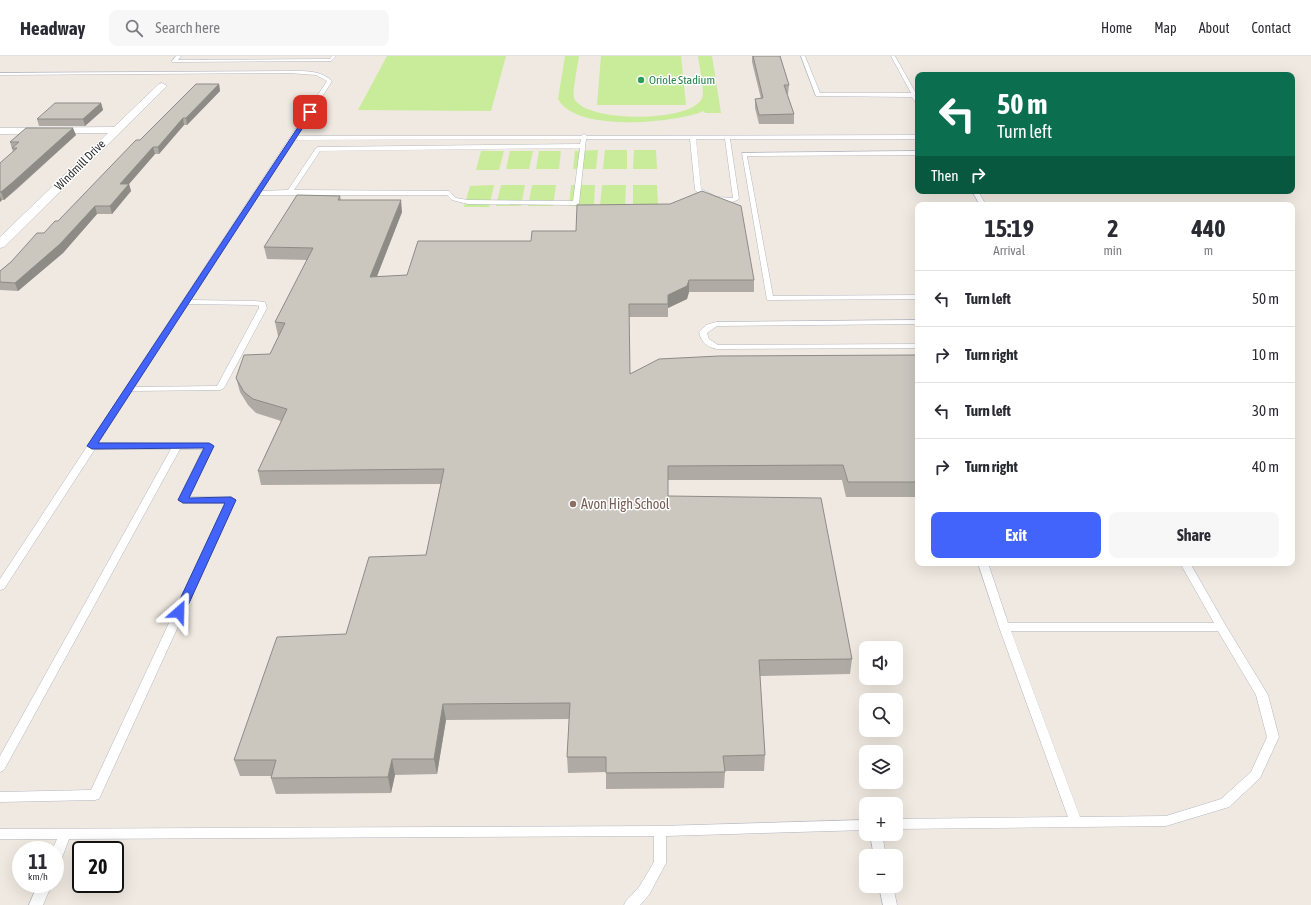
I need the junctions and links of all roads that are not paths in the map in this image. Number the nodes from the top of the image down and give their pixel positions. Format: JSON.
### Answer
{"nodes":[{"id":1,"x":178,"y":56,"type":"edge"},
{"id":2,"x":334,"y":56,"type":"edge"},
{"id":3,"x":803,"y":56,"type":"edge"},
{"id":4,"x":893,"y":56,"type":"edge"},
{"id":5,"x":205,"y":61,"type":"junction"},
{"id":6,"x":294,"y":66,"type":"junction"},
{"id":7,"x":193,"y":73,"type":"junction"},
{"id":8,"x":0,"y":74,"type":"edge"},
{"id":9,"x":162,"y":86,"type":"dead end"},
{"id":10,"x":914,"y":95,"type":"joint"},
{"id":11,"x":115,"y":130,"type":"junction"},
{"id":12,"x":0,"y":131,"type":"edge"},
{"id":13,"x":584,"y":136,"type":"junction"},
{"id":14,"x":432,"y":137,"type":"junction"},
{"id":15,"x":693,"y":137,"type":"junction"},
{"id":16,"x":727,"y":137,"type":"junction"},
{"id":17,"x":915,"y":137,"type":"edge"},
{"id":18,"x":293,"y":138,"type":"junction"},
{"id":19,"x":582,"y":146,"type":"junction"},
{"id":20,"x":429,"y":147,"type":"junction"},
{"id":21,"x":915,"y":153,"type":"edge"},
{"id":22,"x":257,"y":192,"type":"junction"},
{"id":23,"x":290,"y":192,"type":"junction"},
{"id":24,"x":0,"y":244,"type":"edge"},
{"id":25,"x":915,"y":297,"type":"edge"},
{"id":26,"x":185,"y":302,"type":"junction"},
{"id":27,"x":915,"y":322,"type":"edge"},
{"id":28,"x":915,"y":346,"type":"edge"},
{"id":29,"x":129,"y":389,"type":"junction"},
{"id":30,"x":92,"y":446,"type":"junction"},
{"id":31,"x":177,"y":446,"type":"junction"},
{"id":32,"x":983,"y":566,"type":"edge"},
{"id":33,"x":1187,"y":566,"type":"edge"},
{"id":34,"x":0,"y":587,"type":"edge"},
{"id":35,"x":1004,"y":627,"type":"junction"},
{"id":36,"x":1221,"y":627,"type":"junction"},
{"id":37,"x":0,"y":767,"type":"edge"},
{"id":38,"x":0,"y":797,"type":"edge"},
{"id":39,"x":1076,"y":822,"type":"junction"},
{"id":40,"x":903,"y":824,"type":"edge"},
{"id":41,"x":859,"y":825,"type":"edge"},
{"id":42,"x":660,"y":831,"type":"junction"},
{"id":43,"x":0,"y":834,"type":"edge"},
{"id":44,"x":65,"y":834,"type":"junction"},
{"id":45,"x":62,"y":841,"type":"edge"},
{"id":46,"x":41,"y":893,"type":"edge"},
{"id":47,"x":887,"y":893,"type":"edge"},
{"id":48,"x":36,"y":905,"type":"edge"},
{"id":49,"x":631,"y":905,"type":"edge"},
{"id":50,"x":890,"y":905,"type":"edge"}],
"edges":[{"from":1,"to":5,"type":"lane"},
{"from":2,"to":6,"type":"lane"},
{"from":3,"to":10,"type":"lane"},
{"from":4,"to":10,"type":"lane"},
{"from":5,"to":6,"type":"lane"},
{"from":5,"to":7,"type":"lane"},
{"from":6,"to":7,"type":"lane"},
{"from":6,"to":18,"type":"lane"},
{"from":7,"to":8,"type":"lane"},
{"from":9,"to":11,"type":"street","name":"Windmill Drive"},
{"from":11,"to":12,"type":"street"},
{"from":11,"to":24,"type":"street","name":"Windmill Drive"},
{"from":13,"to":14,"type":"lane"},
{"from":13,"to":15,"type":"lane"},
{"from":13,"to":19,"type":"lane"},
{"from":14,"to":18,"type":"lane"},
{"from":14,"to":20,"type":"lane"},
{"from":15,"to":16,"type":"lane"},
{"from":15,"to":16,"type":"lane"},
{"from":16,"to":17,"type":"lane"},
{"from":18,"to":22,"type":"lane"},
{"from":19,"to":20,"type":"lane"},
{"from":19,"to":23,"type":"lane"},
{"from":20,"to":23,"type":"lane"},
{"from":21,"to":25,"type":"lane"},
{"from":22,"to":23,"type":"lane"},
{"from":22,"to":26,"type":"lane"},
{"from":26,"to":29,"type":"lane"},
{"from":26,"to":29,"type":"lane"},
{"from":27,"to":28,"type":"lane"},
{"from":29,"to":30,"type":"lane"},
{"from":30,"to":31,"type":"lane"},
{"from":30,"to":34,"type":"lane"},
{"from":31,"to":37,"type":"lane"},
{"from":31,"to":38,"type":"lane"},
{"from":32,"to":35,"type":"lane"},
{"from":33,"to":36,"type":"lane"},
{"from":35,"to":36,"type":"lane"},
{"from":35,"to":39,"type":"lane"},
{"from":36,"to":39,"type":"lane"},
{"from":39,"to":40,"type":"lane"},
{"from":41,"to":42,"type":"lane"},
{"from":42,"to":44,"type":"lane"},
{"from":42,"to":49,"type":"lane"},
{"from":43,"to":44,"type":"lane"},
{"from":44,"to":45,"type":"lane"},
{"from":46,"to":48,"type":"lane"},
{"from":47,"to":50,"type":"lane"}]}
